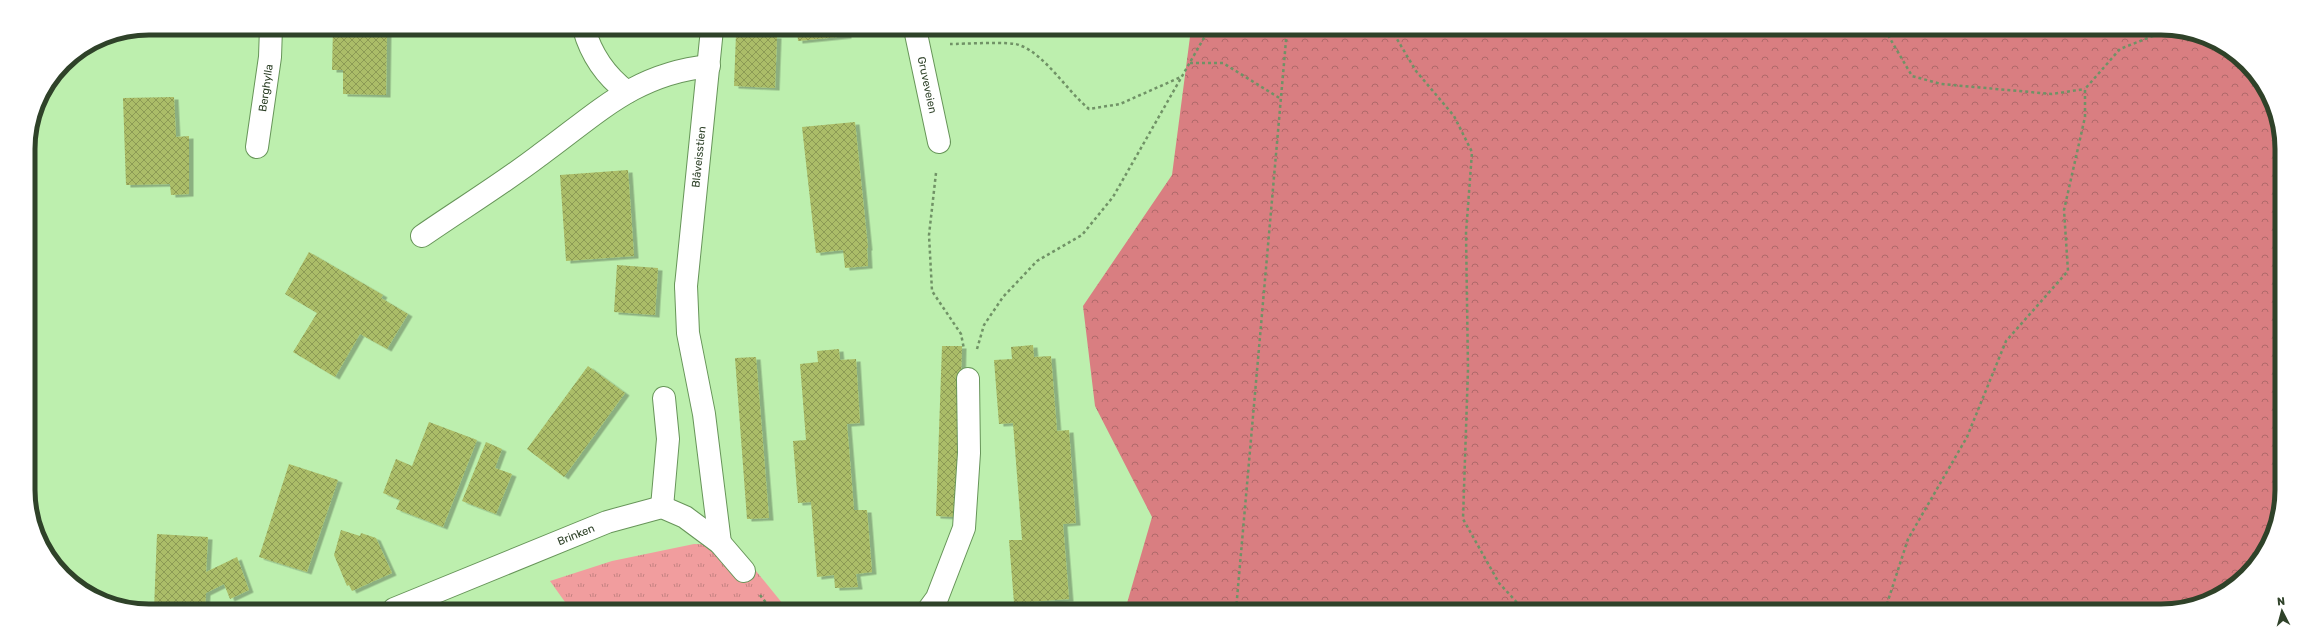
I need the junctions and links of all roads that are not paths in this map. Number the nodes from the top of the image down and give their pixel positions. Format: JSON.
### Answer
{"nodes":[{"id":1,"x":271,"y":35,"type":"edge"},
{"id":2,"x":587,"y":35,"type":"edge"},
{"id":3,"x":712,"y":35,"type":"edge"},
{"id":4,"x":916,"y":36,"type":"edge"},
{"id":5,"x":709,"y":66,"type":"junction"},
{"id":6,"x":626,"y":92,"type":"junction"},
{"id":7,"x":939,"y":142,"type":"road end"},
{"id":8,"x":257,"y":147,"type":"dead end"},
{"id":9,"x":422,"y":236,"type":"dead end"},
{"id":10,"x":968,"y":379,"type":"road end"},
{"id":11,"x":664,"y":398,"type":"dead end"},
{"id":12,"x":662,"y":507,"type":"junction"},
{"id":13,"x":720,"y":543,"type":"junction"},
{"id":14,"x":744,"y":571,"type":"dead end"},
{"id":15,"x":406,"y":604,"type":"edge"},
{"id":16,"x":933,"y":604,"type":"edge"}],
"edges":[{"from":1,"to":8,"type":"street","name":"Berghylla"},
{"from":2,"to":6,"type":"street"},
{"from":3,"to":5,"type":"street","name":"Blåveisstien"},
{"from":4,"to":7,"type":"street","name":"Gruveveien"},
{"from":5,"to":6,"type":"street"},
{"from":5,"to":13,"type":"street","name":"Blåveisstien"},
{"from":6,"to":9,"type":"street"},
{"from":10,"to":16,"type":"street"},
{"from":11,"to":12,"type":"street"},
{"from":12,"to":13,"type":"street"},
{"from":12,"to":15,"type":"street","name":"Brinken"},
{"from":13,"to":14,"type":"street"}]}
